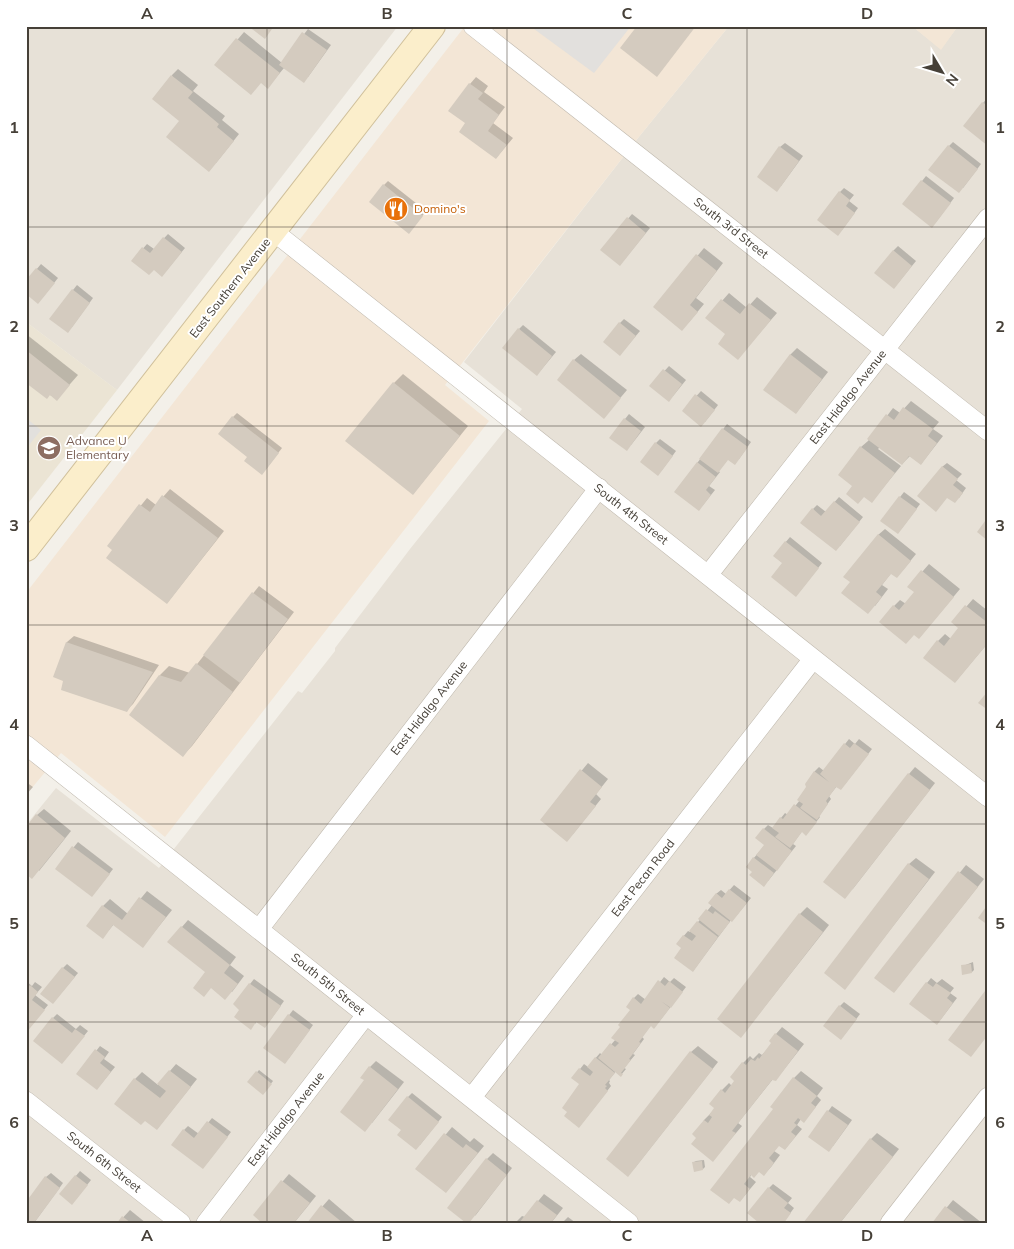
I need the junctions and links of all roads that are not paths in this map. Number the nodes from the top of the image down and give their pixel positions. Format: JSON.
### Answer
{"nodes":[{"id":1,"x":432,"y":26,"type":"edge"},
{"id":2,"x":474,"y":26,"type":"edge"},
{"id":3,"x":988,"y":218,"type":"edge"},
{"id":4,"x":274,"y":231,"type":"junction"},
{"id":5,"x":885,"y":350,"type":"junction"},
{"id":6,"x":988,"y":431,"type":"edge"},
{"id":7,"x":599,"y":488,"type":"junction"},
{"id":8,"x":26,"y":548,"type":"edge"},
{"id":9,"x":708,"y":575,"type":"junction"},
{"id":10,"x":813,"y":659,"type":"junction"},
{"id":11,"x":26,"y":745,"type":"edge"},
{"id":12,"x":988,"y":797,"type":"edge"},
{"id":13,"x":259,"y":928,"type":"junction"},
{"id":14,"x":366,"y":1015,"type":"junction"},
{"id":15,"x":472,"y":1097,"type":"junction"},
{"id":16,"x":988,"y":1097,"type":"edge"},
{"id":17,"x":26,"y":1101,"type":"edge"},
{"id":18,"x":181,"y":1223,"type":"edge"},
{"id":19,"x":206,"y":1223,"type":"edge"},
{"id":20,"x":629,"y":1223,"type":"edge"},
{"id":21,"x":890,"y":1223,"type":"edge"}],
"edges":[{"from":1,"to":4,"type":"main road","name":"East Southern Avenue"},
{"from":2,"to":5,"type":"street","name":"South 3rd Street"},
{"from":3,"to":5,"type":"street","name":"East Hidalgo Avenue"},
{"from":4,"to":7,"type":"street","name":"South 4th Street"},
{"from":4,"to":8,"type":"main road","name":"East Southern Avenue"},
{"from":5,"to":6,"type":"street","name":"South 3rd Street"},
{"from":5,"to":9,"type":"street","name":"East Hidalgo Avenue"},
{"from":7,"to":9,"type":"street","name":"South 4th Street"},
{"from":7,"to":13,"type":"street","name":"East Hidalgo Avenue"},
{"from":9,"to":10,"type":"street","name":"South 4th Street"},
{"from":10,"to":12,"type":"street","name":"South 4th Street"},
{"from":10,"to":15,"type":"street","name":"East Pecan Road"},
{"from":11,"to":13,"type":"street","name":"South 5th Street"},
{"from":13,"to":14,"type":"street","name":"South 5th Street"},
{"from":14,"to":15,"type":"street","name":"South 5th Street"},
{"from":14,"to":19,"type":"street","name":"East Hidalgo Avenue"},
{"from":15,"to":20,"type":"street","name":"South 5th Street"},
{"from":16,"to":21,"type":"street"},
{"from":17,"to":18,"type":"street","name":"South 6th Street"}]}
